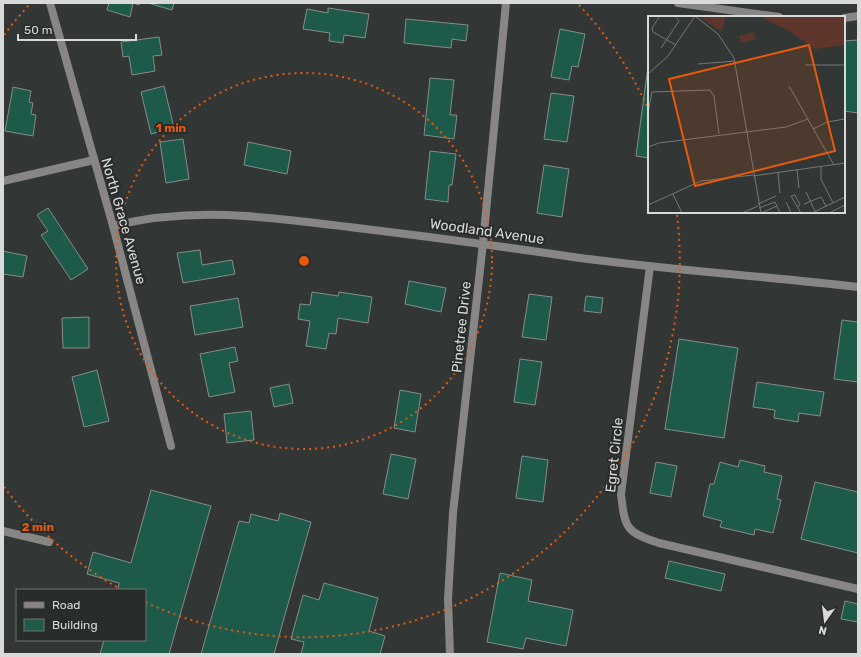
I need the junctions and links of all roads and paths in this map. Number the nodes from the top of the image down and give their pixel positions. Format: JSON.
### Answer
{"nodes":[{"id":1,"x":50,"y":3,"type":"edge"},
{"id":2,"x":506,"y":3,"type":"edge"},
{"id":3,"x":678,"y":3,"type":"edge"},
{"id":4,"x":772,"y":16,"type":"edge"},
{"id":5,"x":858,"y":16,"type":"edge"},
{"id":6,"x":845,"y":18,"type":"edge"},
{"id":7,"x":94,"y":160,"type":"junction"},
{"id":8,"x":3,"y":181,"type":"edge"},
{"id":9,"x":113,"y":226,"type":"junction"},
{"id":10,"x":483,"y":243,"type":"junction"},
{"id":11,"x":650,"y":266,"type":"junction"},
{"id":12,"x":858,"y":287,"type":"edge"},
{"id":13,"x":172,"y":446,"type":"dead end"},
{"id":14,"x":3,"y":531,"type":"edge"},
{"id":15,"x":49,"y":542,"type":"dead end"},
{"id":16,"x":858,"y":589,"type":"edge"},
{"id":17,"x":450,"y":654,"type":"edge"}],
"edges":[{"from":1,"to":7,"type":"street","name":"North Grace Avenue"},
{"from":2,"to":10,"type":"street","name":"Pinetree Drive"},
{"from":3,"to":4,"type":"street"},
{"from":5,"to":6,"type":"street"},
{"from":7,"to":8,"type":"street"},
{"from":7,"to":9,"type":"street","name":"North Grace Avenue"},
{"from":9,"to":10,"type":"street","name":"Woodland Avenue"},
{"from":9,"to":13,"type":"street","name":"North Grace Avenue"},
{"from":10,"to":11,"type":"street","name":"Woodland Avenue"},
{"from":10,"to":17,"type":"street","name":"Pinetree Drive"},
{"from":11,"to":12,"type":"street","name":"Woodland Avenue"},
{"from":11,"to":16,"type":"street","name":"Egret Circle"},
{"from":14,"to":15,"type":"street"}]}
